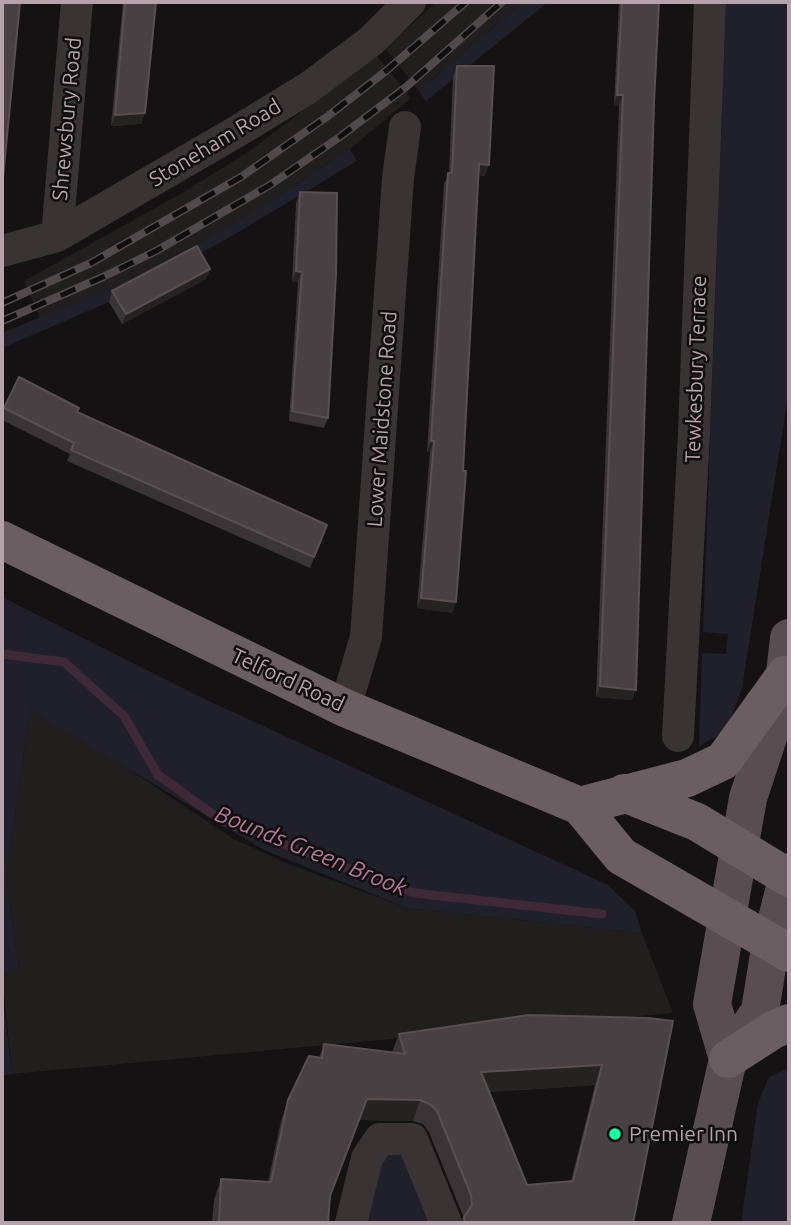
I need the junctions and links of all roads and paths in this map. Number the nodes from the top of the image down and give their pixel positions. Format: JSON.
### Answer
{"nodes":[{"id":1,"x":78,"y":2,"type":"edge"},
{"id":2,"x":710,"y":2,"type":"edge"},
{"id":3,"x":410,"y":3,"type":"edge"},
{"id":4,"x":405,"y":127,"type":"dead end"},
{"id":5,"x":57,"y":236,"type":"junction"},
{"id":6,"x":2,"y":251,"type":"edge"},
{"id":7,"x":2,"y":540,"type":"edge"},
{"id":8,"x":789,"y":638,"type":"edge"},
{"id":9,"x":786,"y":694,"type":"edge"},
{"id":10,"x":345,"y":708,"type":"junction"},
{"id":11,"x":678,"y":736,"type":"dead end"},
{"id":12,"x":624,"y":793,"type":"junction"},
{"id":13,"x":580,"y":806,"type":"junction"},
{"id":14,"x":740,"y":849,"type":"junction"},
{"id":15,"x":788,"y":884,"type":"edge"},
{"id":16,"x":728,"y":917,"type":"junction"},
{"id":17,"x":780,"y":948,"type":"edge"},
{"id":18,"x":789,"y":1023,"type":"edge"},
{"id":19,"x":728,"y":1059,"type":"junction"},
{"id":20,"x":351,"y":1223,"type":"edge"},
{"id":21,"x":446,"y":1223,"type":"edge"},
{"id":22,"x":691,"y":1223,"type":"edge"}],
"edges":[{"from":1,"to":5,"type":"street","name":"Shrewsbury Road"},
{"from":2,"to":11,"type":"street","name":"Tewkesbury Terrace"},
{"from":3,"to":5,"type":"street","name":"Stoneham Road"},
{"from":4,"to":10,"type":"street","name":"Lower Maidstone Road"},
{"from":5,"to":6,"type":"street","name":"Stoneham Road"},
{"from":7,"to":10,"type":"highway","name":"Telford Road"},
{"from":8,"to":9,"type":"main road"},
{"from":9,"to":12,"type":"highway"},
{"from":9,"to":14,"type":"main road"},
{"from":10,"to":13,"type":"highway","name":"Telford Road"},
{"from":12,"to":13,"type":"highway"},
{"from":12,"to":14,"type":"highway"},
{"from":13,"to":16,"type":"highway","name":"Telford Road"},
{"from":14,"to":15,"type":"highway"},
{"from":14,"to":16,"type":"main road"},
{"from":15,"to":17,"type":"main road"},
{"from":16,"to":17,"type":"highway","name":"Telford Road"},
{"from":16,"to":19,"type":"main road"},
{"from":17,"to":19,"type":"main road"},
{"from":18,"to":19,"type":"highway"},
{"from":19,"to":22,"type":"main road"},
{"from":20,"to":21,"type":"street"}]}
